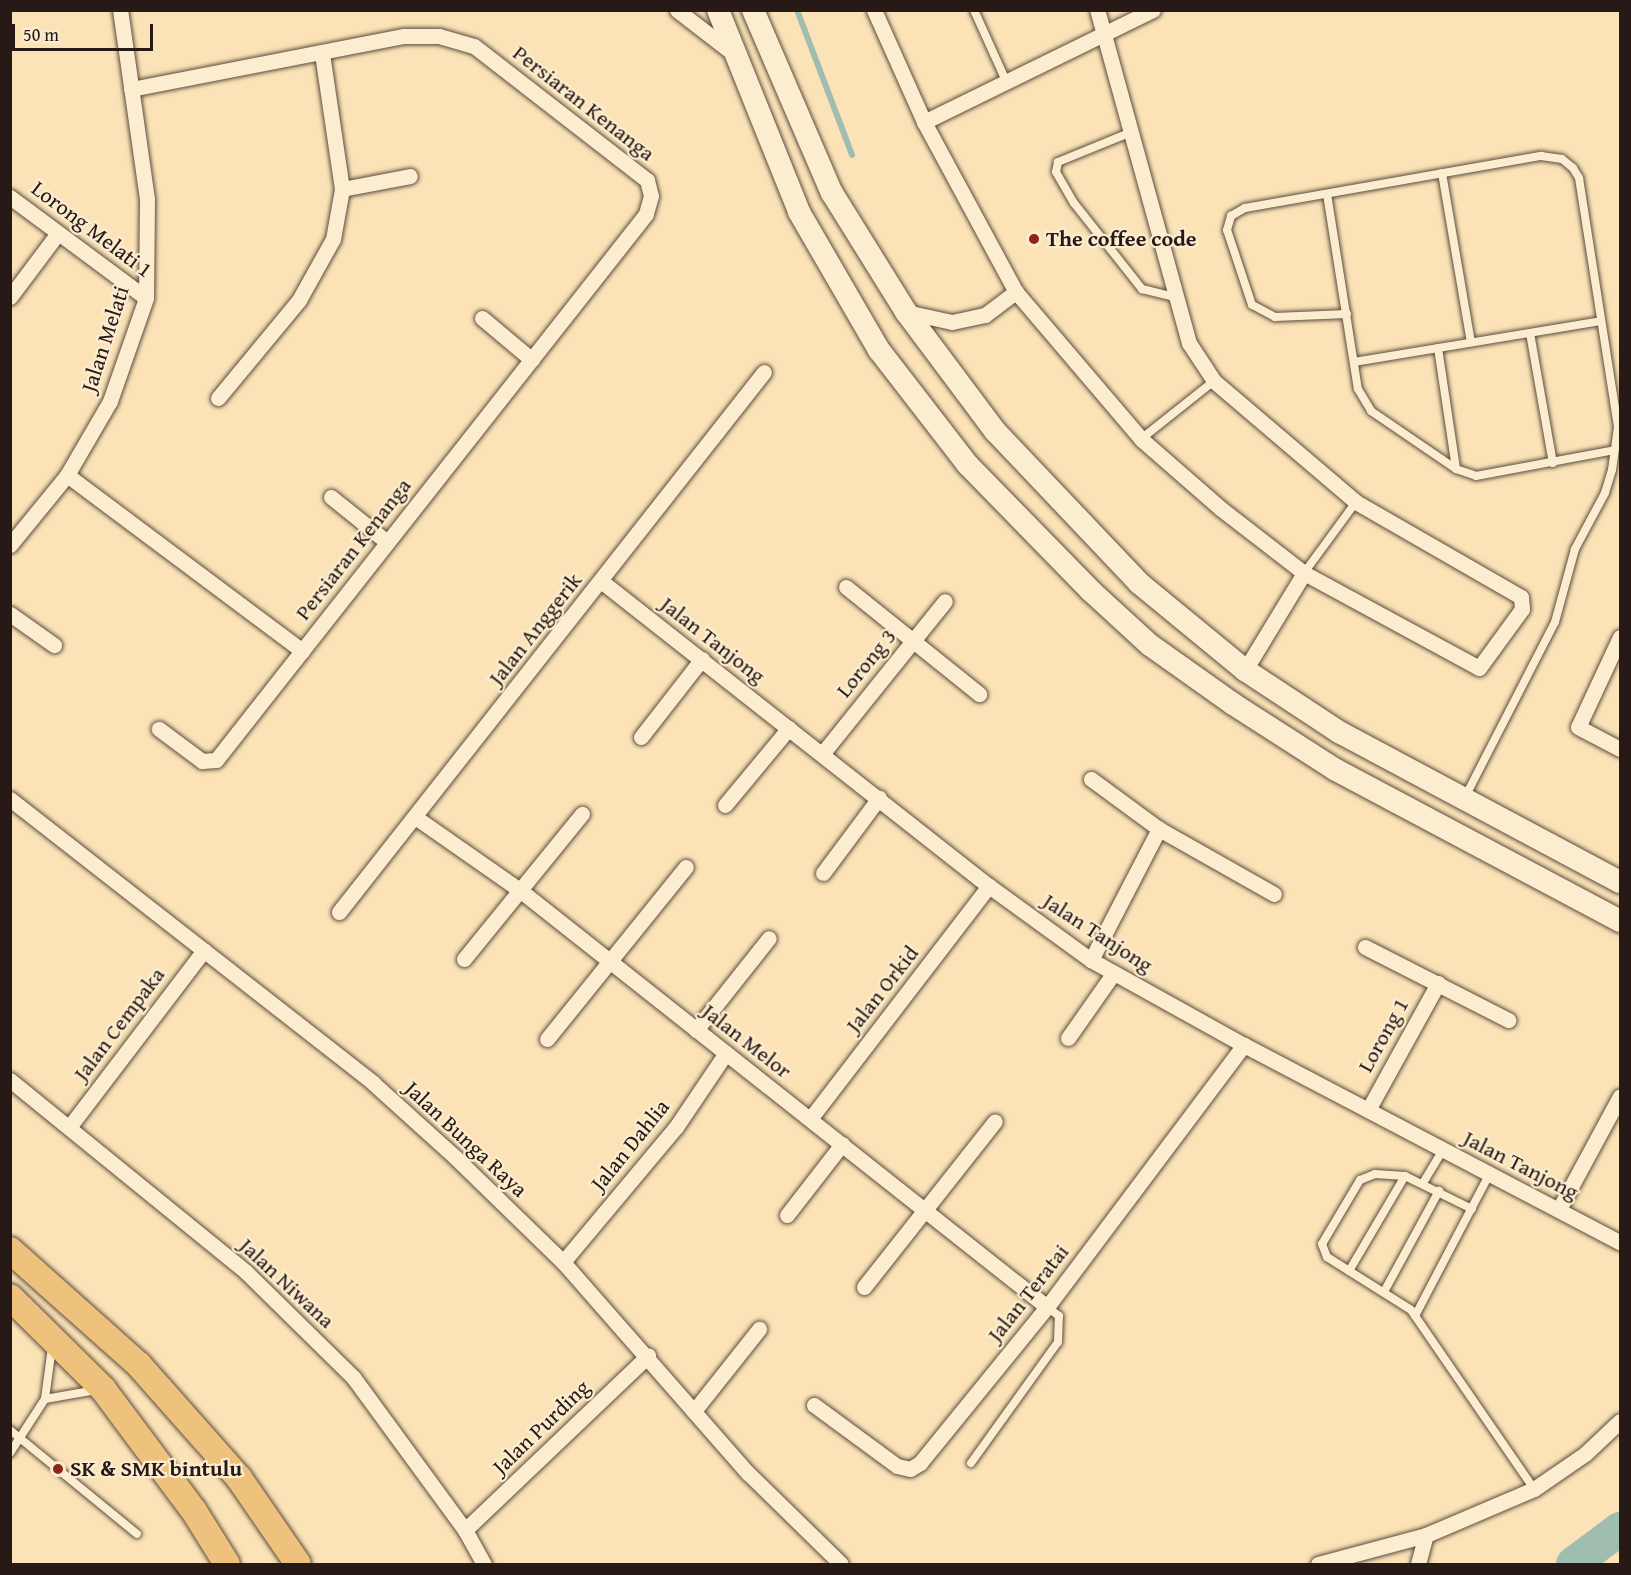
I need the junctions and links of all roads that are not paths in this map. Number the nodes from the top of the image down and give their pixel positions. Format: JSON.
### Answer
{"nodes":[{"id":1,"x":120,"y":10,"type":"edge"},
{"id":2,"x":677,"y":10,"type":"edge"},
{"id":3,"x":718,"y":10,"type":"edge"},
{"id":4,"x":874,"y":10,"type":"edge"},
{"id":5,"x":974,"y":10,"type":"edge"},
{"id":6,"x":1097,"y":10,"type":"edge"},
{"id":7,"x":1153,"y":10,"type":"edge"},
{"id":8,"x":754,"y":11,"type":"edge"},
{"id":9,"x":1104,"y":32,"type":"junction"},
{"id":10,"x":322,"y":54,"type":"junction"},
{"id":11,"x":736,"y":56,"type":"junction"},
{"id":12,"x":1006,"y":81,"type":"junction"},
{"id":13,"x":131,"y":89,"type":"junction"},
{"id":14,"x":924,"y":122,"type":"junction"},
{"id":15,"x":1130,"y":133,"type":"junction"},
{"id":16,"x":1442,"y":174,"type":"junction"},
{"id":17,"x":410,"y":176,"type":"dead end"},
{"id":18,"x":342,"y":189,"type":"junction"},
{"id":19,"x":1328,"y":194,"type":"junction"},
{"id":20,"x":10,"y":197,"type":"edge"},
{"id":21,"x":58,"y":233,"type":"junction"},
{"id":22,"x":1016,"y":292,"type":"junction"},
{"id":23,"x":10,"y":297,"type":"edge"},
{"id":24,"x":1173,"y":297,"type":"junction"},
{"id":25,"x":146,"y":298,"type":"junction"},
{"id":26,"x":906,"y":312,"type":"junction"},
{"id":27,"x":1347,"y":314,"type":"junction"},
{"id":28,"x":482,"y":318,"type":"dead end"},
{"id":29,"x":1601,"y":321,"type":"junction"},
{"id":30,"x":1530,"y":333,"type":"junction"},
{"id":31,"x":1471,"y":342,"type":"junction"},
{"id":32,"x":1438,"y":348,"type":"junction"},
{"id":33,"x":532,"y":360,"type":"junction"},
{"id":34,"x":1354,"y":362,"type":"junction"},
{"id":35,"x":764,"y":372,"type":"dead end"},
{"id":36,"x":1214,"y":381,"type":"junction"},
{"id":37,"x":218,"y":398,"type":"dead end"},
{"id":38,"x":1141,"y":439,"type":"junction"},
{"id":39,"x":1615,"y":450,"type":"junction"},
{"id":40,"x":1553,"y":463,"type":"junction"},
{"id":41,"x":1456,"y":469,"type":"junction"},
{"id":42,"x":67,"y":475,"type":"junction"},
{"id":43,"x":331,"y":497,"type":"dead end"},
{"id":44,"x":1356,"y":502,"type":"junction"},
{"id":45,"x":387,"y":542,"type":"junction"},
{"id":46,"x":10,"y":545,"type":"edge"},
{"id":47,"x":1304,"y":573,"type":"junction"},
{"id":48,"x":601,"y":581,"type":"junction"},
{"id":49,"x":846,"y":587,"type":"dead end"},
{"id":50,"x":945,"y":601,"type":"dead end"},
{"id":51,"x":10,"y":614,"type":"edge"},
{"id":52,"x":1620,"y":637,"type":"edge"},
{"id":53,"x":914,"y":640,"type":"junction"},
{"id":54,"x":54,"y":645,"type":"dead end"},
{"id":55,"x":302,"y":651,"type":"junction"},
{"id":56,"x":702,"y":659,"type":"junction"},
{"id":57,"x":1245,"y":670,"type":"junction"},
{"id":58,"x":979,"y":694,"type":"dead end"},
{"id":59,"x":789,"y":728,"type":"junction"},
{"id":60,"x":159,"y":729,"type":"dead end"},
{"id":61,"x":640,"y":737,"type":"dead end"},
{"id":62,"x":1620,"y":749,"type":"edge"},
{"id":63,"x":822,"y":754,"type":"junction"},
{"id":64,"x":1091,"y":780,"type":"dead end"},
{"id":65,"x":879,"y":798,"type":"junction"},
{"id":66,"x":1464,"y":798,"type":"junction"},
{"id":67,"x":10,"y":799,"type":"edge"},
{"id":68,"x":724,"y":806,"type":"dead end"},
{"id":69,"x":582,"y":814,"type":"dead end"},
{"id":70,"x":415,"y":817,"type":"junction"},
{"id":71,"x":1159,"y":829,"type":"junction"},
{"id":72,"x":686,"y":867,"type":"dead end"},
{"id":73,"x":823,"y":873,"type":"dead end"},
{"id":74,"x":1620,"y":882,"type":"edge"},
{"id":75,"x":989,"y":886,"type":"junction"},
{"id":76,"x":521,"y":891,"type":"junction"},
{"id":77,"x":1274,"y":894,"type":"dead end"},
{"id":78,"x":339,"y":912,"type":"dead end"},
{"id":79,"x":1620,"y":921,"type":"edge"},
{"id":80,"x":769,"y":938,"type":"dead end"},
{"id":81,"x":1365,"y":947,"type":"dead end"},
{"id":82,"x":204,"y":950,"type":"junction"},
{"id":83,"x":464,"y":959,"type":"dead end"},
{"id":84,"x":609,"y":960,"type":"junction"},
{"id":85,"x":1091,"y":960,"type":"junction"},
{"id":86,"x":1113,"y":974,"type":"junction"},
{"id":87,"x":1438,"y":983,"type":"junction"},
{"id":88,"x":1508,"y":1020,"type":"dead end"},
{"id":89,"x":696,"y":1030,"type":"junction"},
{"id":90,"x":1068,"y":1038,"type":"dead end"},
{"id":91,"x":547,"y":1039,"type":"dead end"},
{"id":92,"x":1244,"y":1045,"type":"junction"},
{"id":93,"x":726,"y":1053,"type":"junction"},
{"id":94,"x":10,"y":1080,"type":"edge"},
{"id":95,"x":1620,"y":1096,"type":"edge"},
{"id":96,"x":1368,"y":1110,"type":"junction"},
{"id":97,"x":810,"y":1119,"type":"junction"},
{"id":98,"x":994,"y":1121,"type":"dead end"},
{"id":99,"x":70,"y":1126,"type":"junction"},
{"id":100,"x":842,"y":1144,"type":"junction"},
{"id":101,"x":1443,"y":1150,"type":"junction"},
{"id":102,"x":1490,"y":1173,"type":"junction"},
{"id":103,"x":1405,"y":1176,"type":"junction"},
{"id":104,"x":1423,"y":1183,"type":"junction"},
{"id":105,"x":1439,"y":1191,"type":"junction"},
{"id":106,"x":1472,"y":1209,"type":"junction"},
{"id":107,"x":1558,"y":1209,"type":"junction"},
{"id":108,"x":925,"y":1210,"type":"junction"},
{"id":109,"x":787,"y":1215,"type":"dead end"},
{"id":110,"x":1620,"y":1242,"type":"edge"},
{"id":111,"x":10,"y":1250,"type":"edge"},
{"id":112,"x":563,"y":1262,"type":"junction"},
{"id":113,"x":1349,"y":1271,"type":"junction"},
{"id":114,"x":864,"y":1287,"type":"dead end"},
{"id":115,"x":1385,"y":1290,"type":"junction"},
{"id":116,"x":10,"y":1297,"type":"edge"},
{"id":117,"x":1047,"y":1306,"type":"junction"},
{"id":118,"x":1415,"y":1316,"type":"junction"},
{"id":119,"x":759,"y":1329,"type":"dead end"},
{"id":120,"x":53,"y":1338,"type":"junction"},
{"id":121,"x":648,"y":1356,"type":"junction"},
{"id":122,"x":104,"y":1389,"type":"junction"},
{"id":123,"x":45,"y":1399,"type":"junction"},
{"id":124,"x":814,"y":1405,"type":"dead end"},
{"id":125,"x":693,"y":1411,"type":"junction"},
{"id":126,"x":1620,"y":1421,"type":"edge"},
{"id":127,"x":10,"y":1430,"type":"edge"},
{"id":128,"x":20,"y":1437,"type":"junction"},
{"id":129,"x":10,"y":1453,"type":"edge"},
{"id":130,"x":971,"y":1463,"type":"dead end"},
{"id":131,"x":1534,"y":1489,"type":"junction"},
{"id":132,"x":465,"y":1530,"type":"junction"},
{"id":133,"x":137,"y":1534,"type":"dead end"},
{"id":134,"x":1426,"y":1535,"type":"junction"},
{"id":135,"x":227,"y":1564,"type":"edge"},
{"id":136,"x":298,"y":1564,"type":"edge"},
{"id":137,"x":484,"y":1564,"type":"edge"},
{"id":138,"x":841,"y":1564,"type":"edge"},
{"id":139,"x":1318,"y":1564,"type":"edge"},
{"id":140,"x":1418,"y":1564,"type":"edge"}],
"edges":[{"from":1,"to":13,"type":"street","name":"Jalan Melati"},
{"from":2,"to":11,"type":"street"},
{"from":3,"to":11,"type":"main road"},
{"from":4,"to":14,"type":"street"},
{"from":5,"to":12,"type":"lane"},
{"from":6,"to":9,"type":"street"},
{"from":7,"to":9,"type":"street"},
{"from":8,"to":26,"type":"main road"},
{"from":9,"to":12,"type":"street"},
{"from":9,"to":15,"type":"street"},
{"from":10,"to":13,"type":"street","name":"Persiaran Kenanga"},
{"from":10,"to":18,"type":"street"},
{"from":10,"to":33,"type":"street","name":"Persiaran Kenanga"},
{"from":11,"to":79,"type":"main road"},
{"from":12,"to":14,"type":"street"},
{"from":13,"to":25,"type":"street","name":"Jalan Melati"},
{"from":14,"to":22,"type":"street"},
{"from":15,"to":24,"type":"street"},
{"from":15,"to":24,"type":"lane"},
{"from":16,"to":19,"type":"lane"},
{"from":16,"to":29,"type":"lane"},
{"from":16,"to":31,"type":"lane"},
{"from":17,"to":18,"type":"street"},
{"from":18,"to":37,"type":"street"},
{"from":19,"to":27,"type":"lane"},
{"from":19,"to":27,"type":"lane"},
{"from":20,"to":21,"type":"street","name":"Lorong Melati 1"},
{"from":21,"to":23,"type":"street"},
{"from":21,"to":25,"type":"street","name":"Lorong Melati 1"},
{"from":22,"to":26,"type":"street"},
{"from":22,"to":38,"type":"street"},
{"from":24,"to":36,"type":"street"},
{"from":25,"to":42,"type":"street","name":"Jalan Melati"},
{"from":26,"to":57,"type":"main road"},
{"from":27,"to":34,"type":"lane"},
{"from":28,"to":33,"type":"street"},
{"from":29,"to":30,"type":"lane"},
{"from":29,"to":39,"type":"lane"},
{"from":30,"to":31,"type":"lane"},
{"from":30,"to":40,"type":"lane"},
{"from":31,"to":32,"type":"lane"},
{"from":32,"to":34,"type":"lane"},
{"from":32,"to":41,"type":"lane"},
{"from":33,"to":45,"type":"street","name":"Persiaran Kenanga"},
{"from":34,"to":41,"type":"lane"},
{"from":35,"to":48,"type":"street","name":"Jalan Anggerik"},
{"from":36,"to":38,"type":"lane"},
{"from":36,"to":44,"type":"street"},
{"from":38,"to":47,"type":"street"},
{"from":39,"to":40,"type":"lane"},
{"from":39,"to":66,"type":"lane"},
{"from":40,"to":41,"type":"lane"},
{"from":42,"to":46,"type":"street","name":"Jalan Melati"},
{"from":42,"to":55,"type":"street","name":"Persiaran Kenanga"},
{"from":43,"to":45,"type":"street"},
{"from":44,"to":47,"type":"lane"},
{"from":44,"to":47,"type":"street"},
{"from":45,"to":55,"type":"street","name":"Persiaran Kenanga"},
{"from":47,"to":57,"type":"street"},
{"from":48,"to":56,"type":"street","name":"Jalan Tanjong"},
{"from":48,"to":70,"type":"street","name":"Jalan Anggerik"},
{"from":49,"to":53,"type":"street"},
{"from":50,"to":53,"type":"street","name":"Lorong 3"},
{"from":51,"to":54,"type":"street"},
{"from":52,"to":62,"type":"street"},
{"from":53,"to":58,"type":"street"},
{"from":53,"to":63,"type":"street","name":"Lorong 3"},
{"from":55,"to":60,"type":"street","name":"Persiaran Kenanga"},
{"from":56,"to":59,"type":"street","name":"Jalan Tanjong"},
{"from":56,"to":61,"type":"street"},
{"from":57,"to":66,"type":"main road"},
{"from":59,"to":63,"type":"street","name":"Jalan Tanjong"},
{"from":59,"to":68,"type":"street"},
{"from":63,"to":65,"type":"street","name":"Jalan Tanjong"},
{"from":64,"to":71,"type":"street"},
{"from":65,"to":73,"type":"street"},
{"from":65,"to":75,"type":"street","name":"Jalan Tanjong"},
{"from":66,"to":74,"type":"main road"},
{"from":67,"to":82,"type":"street","name":"Jalan Bunga Raya"},
{"from":69,"to":76,"type":"street"},
{"from":70,"to":76,"type":"street","name":"Jalan Melor"},
{"from":70,"to":78,"type":"street","name":"Jalan Anggerik"},
{"from":71,"to":77,"type":"street"},
{"from":71,"to":85,"type":"street"},
{"from":72,"to":84,"type":"street"},
{"from":75,"to":85,"type":"street","name":"Jalan Tanjong"},
{"from":75,"to":97,"type":"street","name":"Jalan Orkid"},
{"from":76,"to":83,"type":"street"},
{"from":76,"to":84,"type":"street","name":"Jalan Melor"},
{"from":80,"to":89,"type":"street"},
{"from":81,"to":87,"type":"street"},
{"from":82,"to":99,"type":"street","name":"Jalan Cempaka"},
{"from":82,"to":112,"type":"street","name":"Jalan Bunga Raya"},
{"from":84,"to":89,"type":"street","name":"Jalan Melor"},
{"from":84,"to":91,"type":"street"},
{"from":85,"to":86,"type":"street","name":"Jalan Tanjong"},
{"from":86,"to":90,"type":"street"},
{"from":86,"to":92,"type":"street","name":"Jalan Tanjong"},
{"from":87,"to":88,"type":"street"},
{"from":87,"to":96,"type":"street","name":"Lorong 1"},
{"from":89,"to":93,"type":"street","name":"Jalan Melor"},
{"from":92,"to":96,"type":"street","name":"Jalan Tanjong"},
{"from":92,"to":117,"type":"street","name":"Jalan Teratai"},
{"from":93,"to":97,"type":"street","name":"Jalan Melor"},
{"from":93,"to":112,"type":"street","name":"Jalan Dahlia"},
{"from":94,"to":99,"type":"street","name":"Jalan Niwana"},
{"from":95,"to":107,"type":"street"},
{"from":96,"to":101,"type":"street","name":"Jalan Tanjong"},
{"from":97,"to":100,"type":"street","name":"Jalan Melor"},
{"from":98,"to":108,"type":"street"},
{"from":99,"to":132,"type":"street","name":"Jalan Niwana"},
{"from":100,"to":108,"type":"street","name":"Jalan Melor"},
{"from":100,"to":109,"type":"street"},
{"from":101,"to":102,"type":"street","name":"Jalan Tanjong"},
{"from":101,"to":104,"type":"lane"},
{"from":102,"to":106,"type":"lane"},
{"from":102,"to":107,"type":"street","name":"Jalan Tanjong"},
{"from":103,"to":104,"type":"lane"},
{"from":103,"to":113,"type":"lane"},
{"from":103,"to":113,"type":"lane"},
{"from":104,"to":105,"type":"lane"},
{"from":105,"to":106,"type":"lane"},
{"from":105,"to":115,"type":"lane"},
{"from":106,"to":118,"type":"lane"},
{"from":107,"to":110,"type":"street","name":"Jalan Tanjong"},
{"from":108,"to":114,"type":"street"},
{"from":108,"to":117,"type":"street","name":"Jalan Melor"},
{"from":111,"to":136,"type":"main road"},
{"from":112,"to":121,"type":"street","name":"Jalan Bunga Raya"},
{"from":113,"to":115,"type":"lane"},
{"from":115,"to":118,"type":"lane"},
{"from":116,"to":120,"type":"main road"},
{"from":117,"to":124,"type":"street","name":"Jalan Teratai"},
{"from":117,"to":130,"type":"lane"},
{"from":118,"to":131,"type":"lane"},
{"from":119,"to":125,"type":"street"},
{"from":120,"to":122,"type":"main road"},
{"from":120,"to":123,"type":"lane"},
{"from":121,"to":125,"type":"street","name":"Jalan Bunga Raya"},
{"from":121,"to":132,"type":"street","name":"Jalan Purding"},
{"from":122,"to":123,"type":"lane"},
{"from":122,"to":135,"type":"main road"},
{"from":123,"to":128,"type":"lane"},
{"from":125,"to":138,"type":"street","name":"Jalan Bunga Raya"},
{"from":126,"to":131,"type":"street"},
{"from":127,"to":128,"type":"lane"},
{"from":128,"to":129,"type":"lane"},
{"from":128,"to":133,"type":"lane"},
{"from":131,"to":134,"type":"street"},
{"from":132,"to":137,"type":"street","name":"Jalan Niwana"},
{"from":134,"to":139,"type":"street"},
{"from":134,"to":140,"type":"street"}]}
